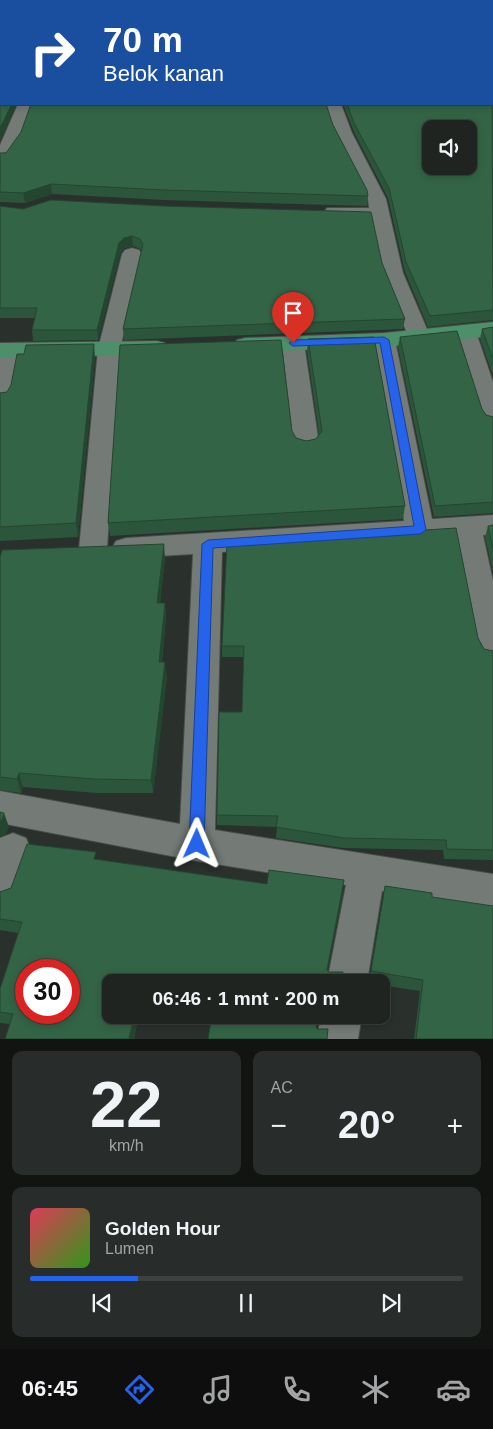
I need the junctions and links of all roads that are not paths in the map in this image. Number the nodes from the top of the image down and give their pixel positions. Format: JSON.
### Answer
{"nodes":[{"id":1,"x":333,"y":105,"type":"edge"},
{"id":2,"x":19,"y":109,"type":"edge"},
{"id":3,"x":0,"y":157,"type":"edge"},
{"id":4,"x":317,"y":212,"type":"edge"},
{"id":5,"x":381,"y":214,"type":"junction"},
{"id":6,"x":132,"y":254,"type":"dead end"},
{"id":7,"x":493,"y":329,"type":"edge"},
{"id":8,"x":465,"y":332,"type":"junction"},
{"id":9,"x":419,"y":336,"type":"junction"},
{"id":10,"x":384,"y":340,"type":"junction"},
{"id":11,"x":293,"y":343,"type":"junction"},
{"id":12,"x":225,"y":345,"type":"edge"},
{"id":13,"x":177,"y":347,"type":"edge"},
{"id":14,"x":5,"y":350,"type":"edge"},
{"id":15,"x":109,"y":350,"type":"junction"},
{"id":16,"x":0,"y":399,"type":"edge"},
{"id":17,"x":493,"y":419,"type":"edge"},
{"id":18,"x":306,"y":444,"type":"edge"},
{"id":19,"x":480,"y":526,"type":"edge"},
{"id":20,"x":420,"y":530,"type":"junction"},
{"id":21,"x":208,"y":544,"type":"junction"},
{"id":22,"x":93,"y":550,"type":"junction"},
{"id":23,"x":65,"y":551,"type":"edge"},
{"id":24,"x":493,"y":649,"type":"edge"},
{"id":25,"x":0,"y":807,"type":"edge"},
{"id":26,"x":197,"y":844,"type":"junction"},
{"id":27,"x":13,"y":850,"type":"dead end"},
{"id":28,"x":366,"y":870,"type":"junction"},
{"id":29,"x":0,"y":888,"type":"edge"},
{"id":30,"x":493,"y":892,"type":"edge"},
{"id":31,"x":348,"y":974,"type":"edge"},
{"id":32,"x":340,"y":1024,"type":"edge"},
{"id":33,"x":337,"y":1039,"type":"edge"}],
"edges":[{"from":1,"to":5,"type":"street"},
{"from":2,"to":3,"type":"street"},
{"from":4,"to":5,"type":"street"},
{"from":5,"to":9,"type":"street"},
{"from":6,"to":15,"type":"street"},
{"from":7,"to":8,"type":"main road"},
{"from":8,"to":9,"type":"main road"},
{"from":8,"to":17,"type":"street"},
{"from":9,"to":10,"type":"main road"},
{"from":10,"to":11,"type":"main road"},
{"from":10,"to":20,"type":"street"},
{"from":11,"to":12,"type":"main road"},
{"from":11,"to":18,"type":"street"},
{"from":13,"to":15,"type":"main road"},
{"from":14,"to":15,"type":"main road"},
{"from":14,"to":16,"type":"street"},
{"from":15,"to":22,"type":"street"},
{"from":19,"to":20,"type":"street"},
{"from":19,"to":24,"type":"street"},
{"from":20,"to":21,"type":"street"},
{"from":21,"to":22,"type":"street"},
{"from":21,"to":26,"type":"street"},
{"from":22,"to":23,"type":"street"},
{"from":25,"to":26,"type":"street"},
{"from":26,"to":28,"type":"street"},
{"from":27,"to":29,"type":"street"},
{"from":28,"to":30,"type":"street"},
{"from":28,"to":31,"type":"street"},
{"from":32,"to":33,"type":"street"}]}
